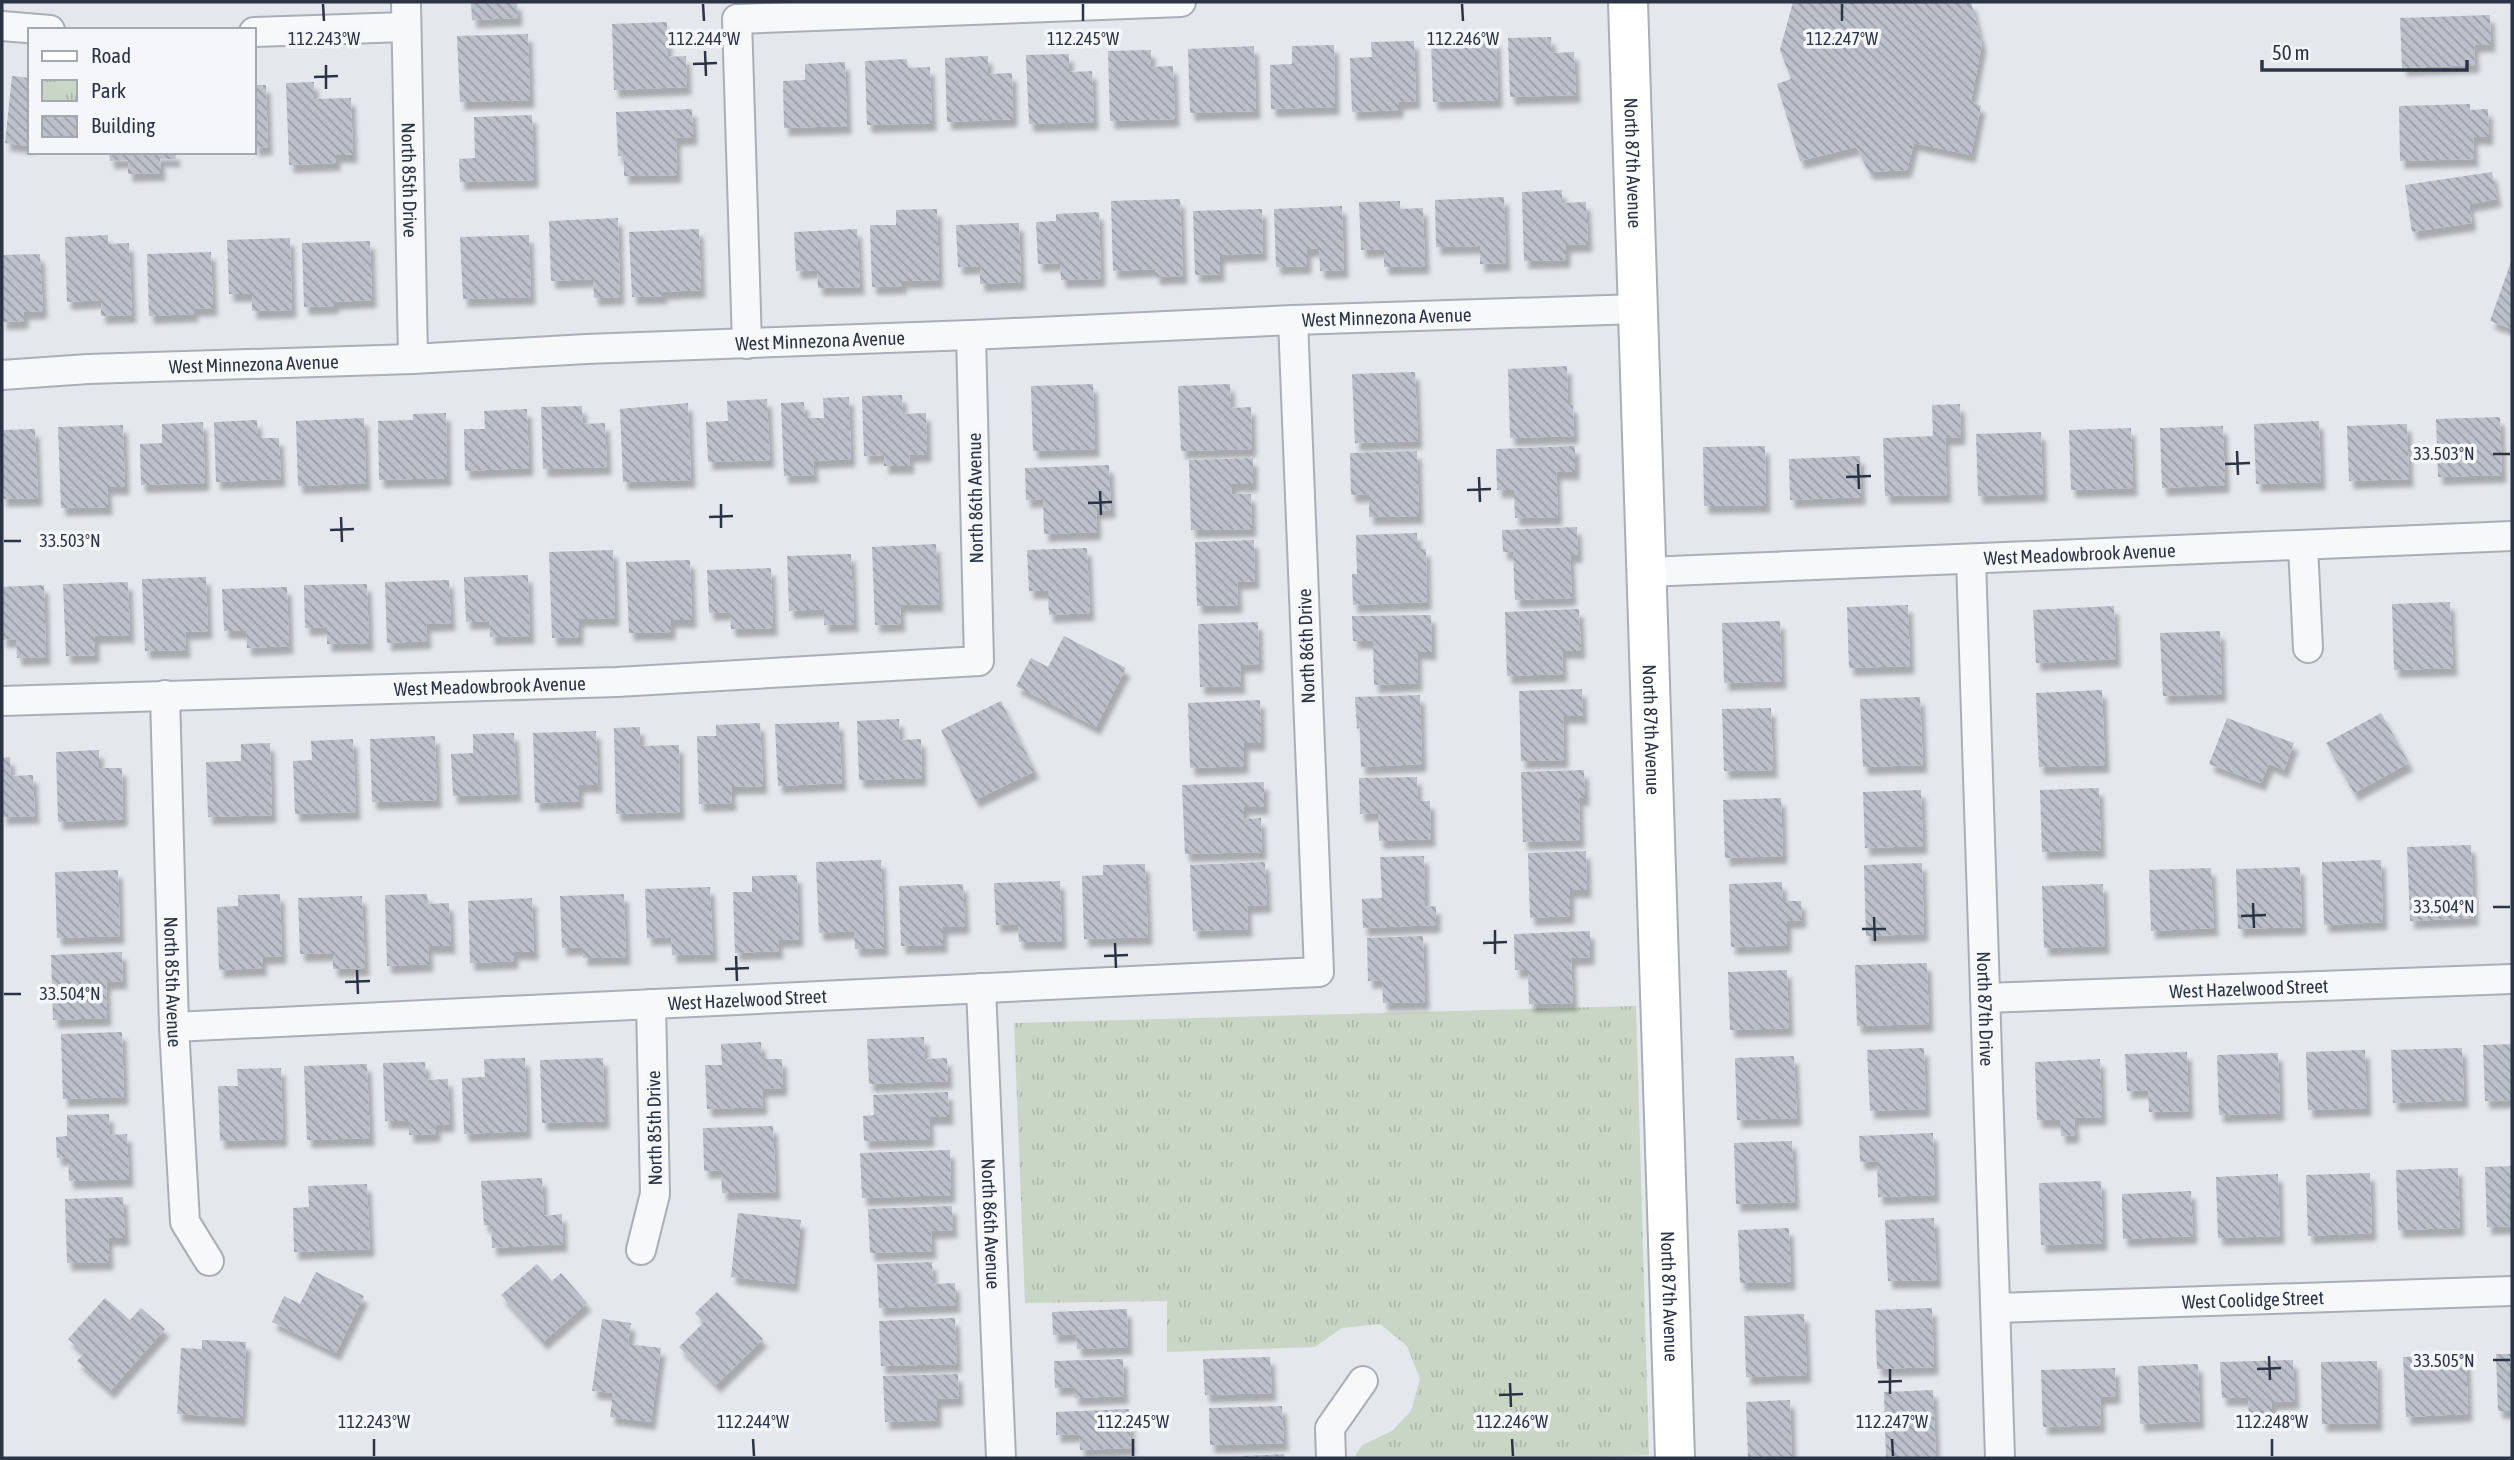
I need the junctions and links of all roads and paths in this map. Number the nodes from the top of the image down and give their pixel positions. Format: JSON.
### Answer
{"nodes":[{"id":1,"x":1181,"y":2,"type":"edge"},
{"id":2,"x":1628,"y":2,"type":"edge"},
{"id":3,"x":406,"y":15,"type":"edge"},
{"id":4,"x":2,"y":26,"type":"edge"},
{"id":5,"x":28,"y":28,"type":"edge"},
{"id":6,"x":256,"y":32,"type":"edge"},
{"id":7,"x":1639,"y":309,"type":"junction"},
{"id":8,"x":1293,"y":320,"type":"junction"},
{"id":9,"x":971,"y":335,"type":"junction"},
{"id":10,"x":747,"y":344,"type":"junction"},
{"id":11,"x":413,"y":359,"type":"junction"},
{"id":12,"x":2,"y":375,"type":"edge"},
{"id":13,"x":2512,"y":536,"type":"edge"},
{"id":14,"x":2303,"y":546,"type":"junction"},
{"id":15,"x":1971,"y":559,"type":"junction"},
{"id":16,"x":1646,"y":572,"type":"junction"},
{"id":17,"x":2308,"y":648,"type":"dead end"},
{"id":18,"x":979,"y":661,"type":"joint"},
{"id":19,"x":165,"y":695,"type":"junction"},
{"id":20,"x":2,"y":701,"type":"edge"},
{"id":21,"x":1319,"y":972,"type":"joint"},
{"id":22,"x":2512,"y":979,"type":"edge"},
{"id":23,"x":981,"y":988,"type":"junction"},
{"id":24,"x":1985,"y":998,"type":"junction"},
{"id":25,"x":652,"y":1004,"type":"junction"},
{"id":26,"x":174,"y":1027,"type":"junction"},
{"id":27,"x":641,"y":1250,"type":"dead end"},
{"id":28,"x":209,"y":1261,"type":"dead end"},
{"id":29,"x":2512,"y":1291,"type":"edge"},
{"id":30,"x":1996,"y":1308,"type":"junction"},
{"id":31,"x":1363,"y":1381,"type":"dead end"},
{"id":32,"x":1002,"y":1458,"type":"edge"},
{"id":33,"x":1331,"y":1458,"type":"edge"},
{"id":34,"x":1675,"y":1458,"type":"edge"},
{"id":35,"x":2000,"y":1458,"type":"edge"}],
"edges":[{"from":1,"to":10,"type":"street"},
{"from":2,"to":7,"type":"street","name":"North 87th Avenue"},
{"from":3,"to":6,"type":"street"},
{"from":3,"to":11,"type":"street","name":"North 85th Drive"},
{"from":4,"to":5,"type":"street"},
{"from":7,"to":8,"type":"street","name":"West Minnezona Avenue"},
{"from":7,"to":16,"type":"street","name":"North 87th Avenue"},
{"from":8,"to":9,"type":"street","name":"West Minnezona Avenue"},
{"from":8,"to":21,"type":"street","name":"North 86th Drive"},
{"from":9,"to":10,"type":"street","name":"West Minnezona Avenue"},
{"from":9,"to":18,"type":"street","name":"North 86th Avenue"},
{"from":10,"to":11,"type":"street","name":"West Minnezona Avenue"},
{"from":11,"to":12,"type":"street","name":"West Minnezona Avenue"},
{"from":13,"to":14,"type":"street","name":"West Meadowbrook Avenue"},
{"from":14,"to":15,"type":"street","name":"West Meadowbrook Avenue"},
{"from":14,"to":17,"type":"street"},
{"from":15,"to":16,"type":"street","name":"West Meadowbrook Avenue"},
{"from":15,"to":24,"type":"street","name":"North 87th Drive"},
{"from":16,"to":34,"type":"street","name":"North 87th Avenue"},
{"from":18,"to":19,"type":"street","name":"West Meadowbrook Avenue"},
{"from":19,"to":20,"type":"street","name":"West Meadowbrook Avenue"},
{"from":19,"to":26,"type":"street","name":"North 85th Avenue"},
{"from":21,"to":23,"type":"street","name":"West Hazelwood Street"},
{"from":22,"to":24,"type":"street","name":"West Hazelwood Street"},
{"from":23,"to":25,"type":"street","name":"West Hazelwood Street"},
{"from":23,"to":32,"type":"street","name":"North 86th Avenue"},
{"from":24,"to":30,"type":"street","name":"North 87th Drive"},
{"from":25,"to":26,"type":"street","name":"West Hazelwood Street"},
{"from":25,"to":27,"type":"street","name":"North 85th Drive"},
{"from":26,"to":28,"type":"street","name":"North 85th Avenue"},
{"from":29,"to":30,"type":"street","name":"West Coolidge Street"},
{"from":30,"to":35,"type":"street","name":"North 87th Drive"},
{"from":31,"to":33,"type":"street"}]}
